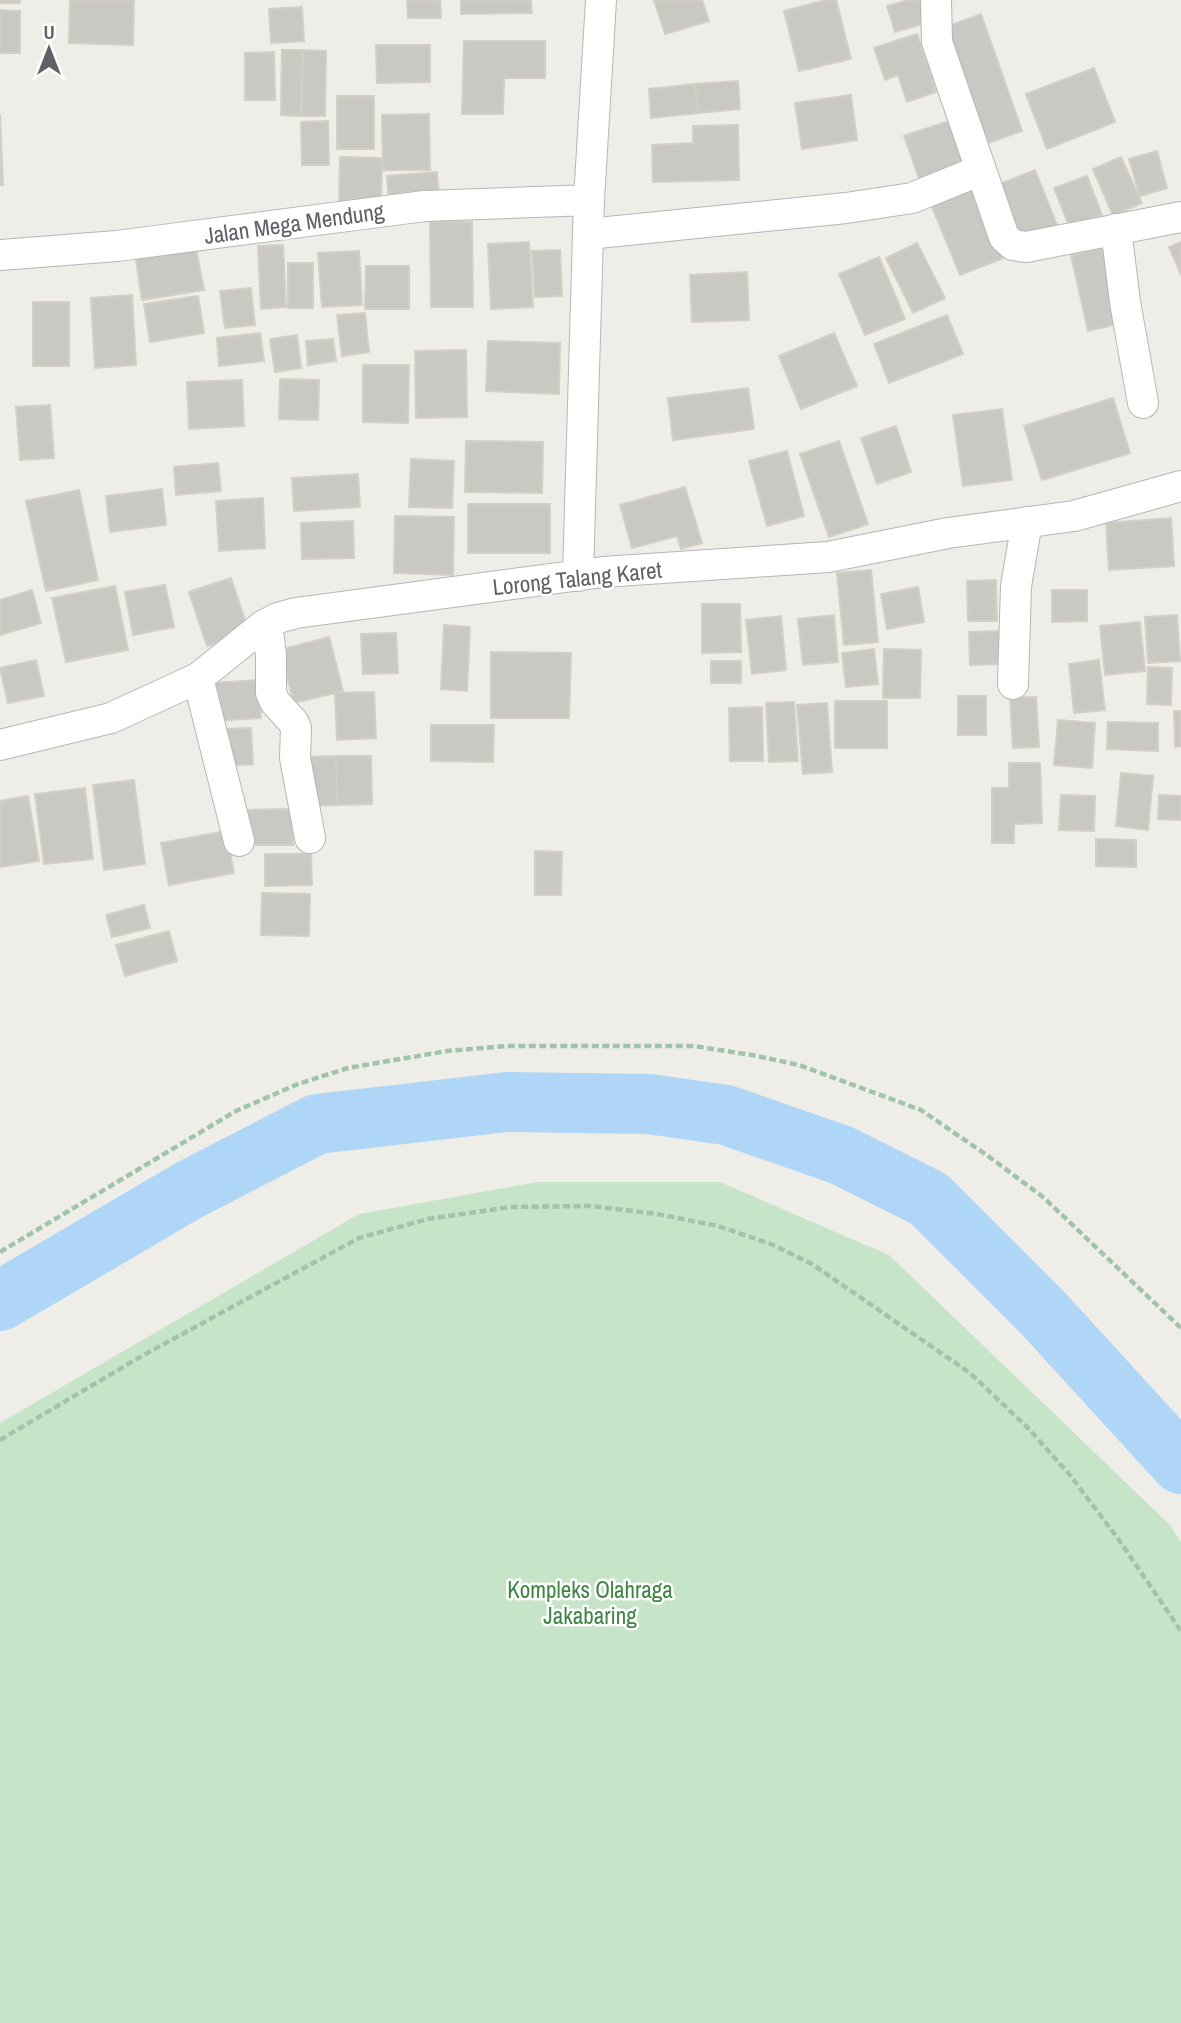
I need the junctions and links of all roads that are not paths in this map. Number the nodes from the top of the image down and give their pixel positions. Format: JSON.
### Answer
{"nodes":[{"id":1,"x":601,"y":0,"type":"edge"},
{"id":2,"x":936,"y":0,"type":"edge"},
{"id":3,"x":981,"y":170,"type":"junction"},
{"id":4,"x":589,"y":200,"type":"junction"},
{"id":5,"x":1181,"y":217,"type":"edge"},
{"id":6,"x":1116,"y":229,"type":"junction"},
{"id":7,"x":588,"y":234,"type":"junction"},
{"id":8,"x":0,"y":255,"type":"edge"},
{"id":9,"x":1143,"y":403,"type":"dead end"},
{"id":10,"x":1181,"y":486,"type":"edge"},
{"id":11,"x":1027,"y":522,"type":"junction"},
{"id":12,"x":578,"y":576,"type":"junction"},
{"id":13,"x":268,"y":624,"type":"junction"},
{"id":14,"x":198,"y":678,"type":"junction"},
{"id":15,"x":1013,"y":684,"type":"dead end"},
{"id":16,"x":0,"y":745,"type":"edge"},
{"id":17,"x":310,"y":838,"type":"dead end"},
{"id":18,"x":239,"y":841,"type":"dead end"}],
"edges":[{"from":1,"to":4,"type":"street"},
{"from":2,"to":3,"type":"street"},
{"from":3,"to":6,"type":"street"},
{"from":3,"to":7,"type":"street"},
{"from":4,"to":7,"type":"street"},
{"from":4,"to":8,"type":"street","name":"Jalan Mega Mendung"},
{"from":5,"to":6,"type":"street"},
{"from":6,"to":9,"type":"street"},
{"from":7,"to":12,"type":"street"},
{"from":10,"to":11,"type":"street","name":"Lorong Talang Karet"},
{"from":11,"to":12,"type":"street","name":"Lorong Talang Karet"},
{"from":11,"to":15,"type":"street"},
{"from":12,"to":13,"type":"street","name":"Lorong Talang Karet"},
{"from":13,"to":14,"type":"street","name":"Lorong Talang Karet"},
{"from":13,"to":17,"type":"street"},
{"from":14,"to":16,"type":"street","name":"Lorong Talang Karet"},
{"from":14,"to":18,"type":"street"}]}
